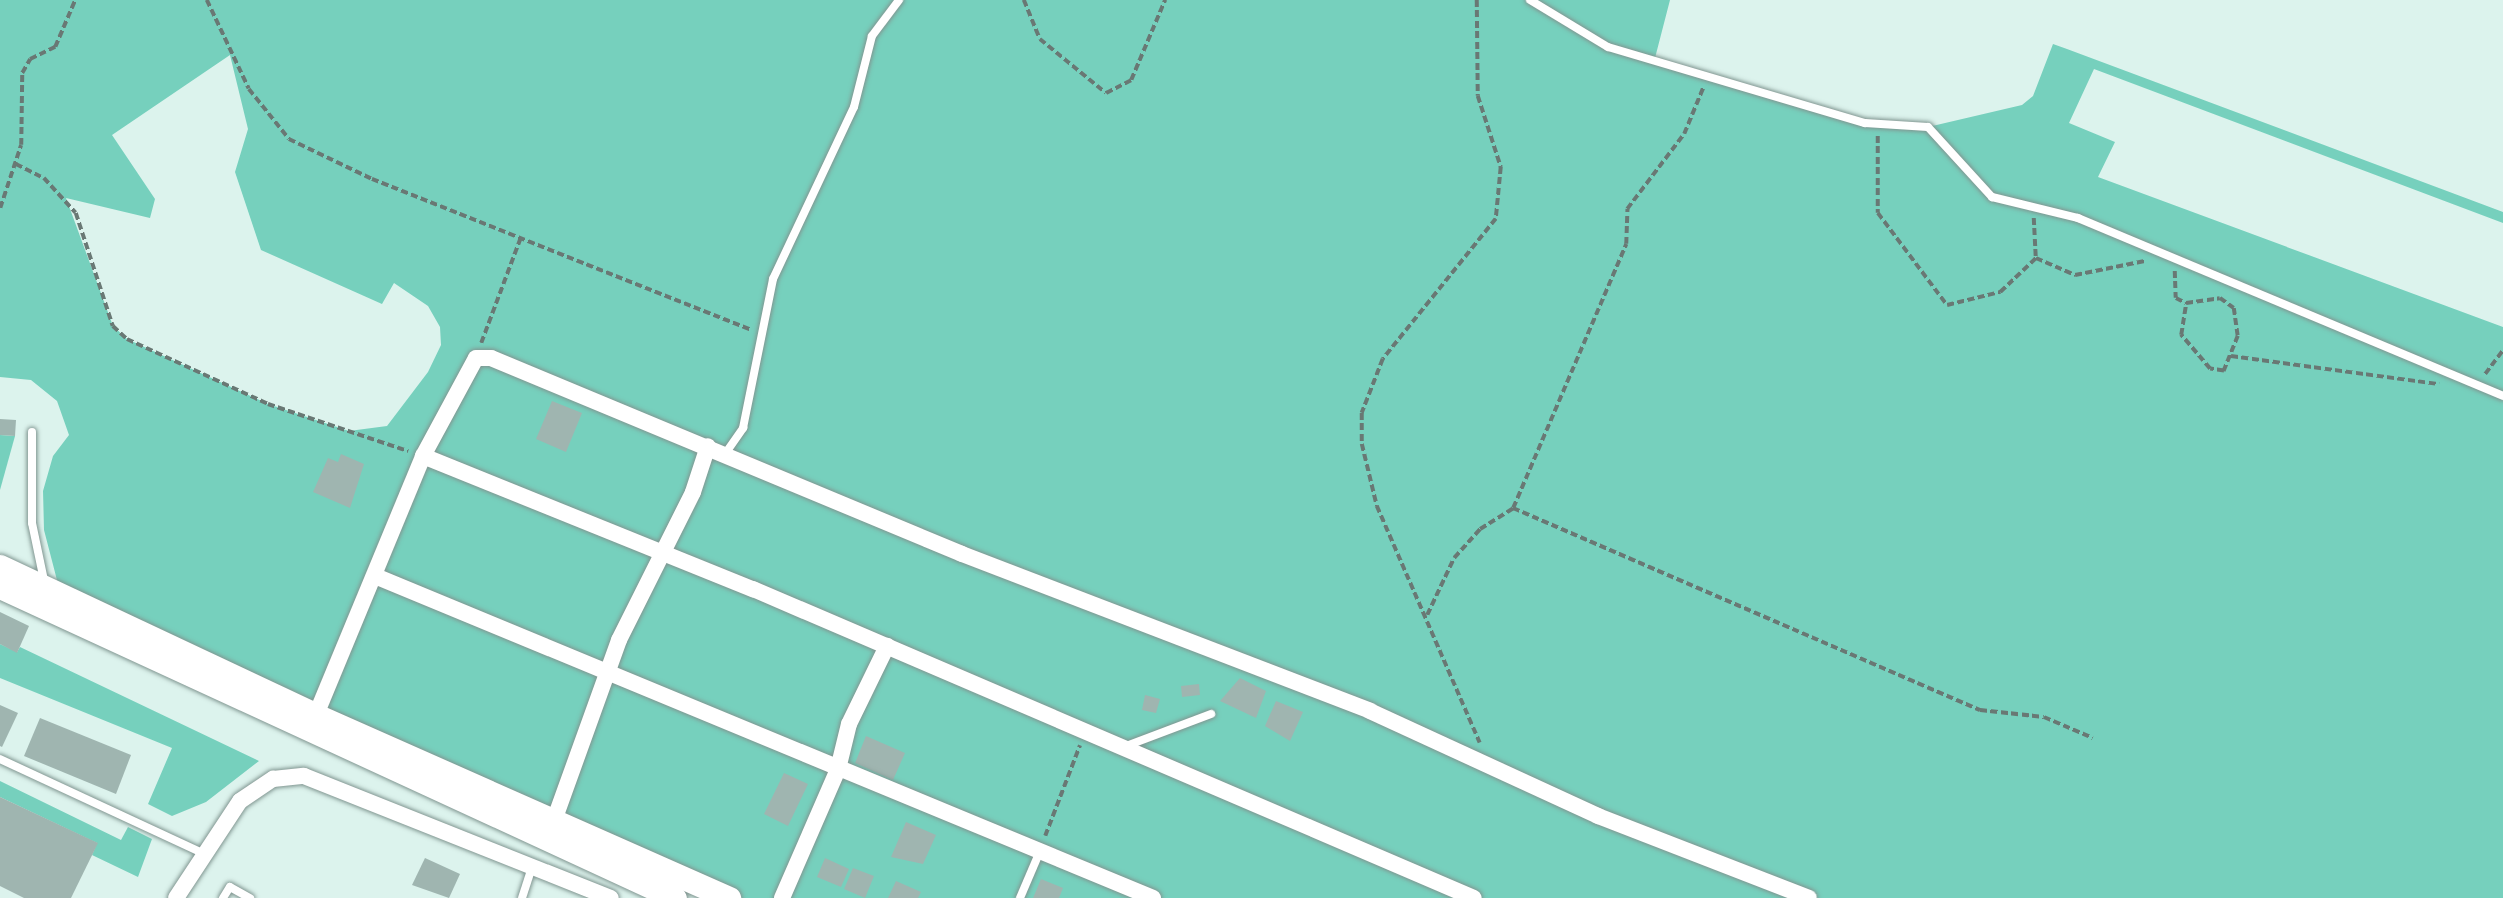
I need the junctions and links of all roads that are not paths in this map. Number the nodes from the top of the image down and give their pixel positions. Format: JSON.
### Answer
{"nodes":[{"id":1,"x":899,"y":0,"type":"edge"},
{"id":2,"x":1530,"y":0,"type":"edge"},
{"id":3,"x":2503,"y":396,"type":"edge"},
{"id":4,"x":32,"y":432,"type":"dead end"},
{"id":5,"x":708,"y":446,"type":"junction"},
{"id":6,"x":725,"y":454,"type":"junction"},
{"id":7,"x":423,"y":456,"type":"junction"},
{"id":8,"x":664,"y":553,"type":"junction"},
{"id":9,"x":0,"y":566,"type":"edge"},
{"id":10,"x":375,"y":576,"type":"junction"},
{"id":11,"x":45,"y":586,"type":"junction"},
{"id":12,"x":0,"y":587,"type":"edge"},
{"id":13,"x":49,"y":609,"type":"junction"},
{"id":14,"x":887,"y":646,"type":"junction"},
{"id":15,"x":606,"y":673,"type":"junction"},
{"id":16,"x":1212,"y":714,"type":"dead end"},
{"id":17,"x":313,"y":724,"type":"junction"},
{"id":18,"x":1123,"y":748,"type":"junction"},
{"id":19,"x":0,"y":759,"type":"edge"},
{"id":20,"x":838,"y":769,"type":"junction"},
{"id":21,"x":550,"y":832,"type":"junction"},
{"id":22,"x":1040,"y":851,"type":"junction"},
{"id":23,"x":205,"y":854,"type":"junction"},
{"id":24,"x":532,"y":867,"type":"junction"},
{"id":25,"x":176,"y":898,"type":"edge"},
{"id":26,"x":223,"y":898,"type":"edge"},
{"id":27,"x":250,"y":898,"type":"edge"},
{"id":28,"x":522,"y":898,"type":"edge"},
{"id":29,"x":611,"y":898,"type":"edge"},
{"id":30,"x":676,"y":898,"type":"edge"},
{"id":31,"x":729,"y":898,"type":"edge"},
{"id":32,"x":782,"y":898,"type":"edge"},
{"id":33,"x":1020,"y":898,"type":"edge"},
{"id":34,"x":1153,"y":898,"type":"edge"},
{"id":35,"x":1475,"y":898,"type":"edge"},
{"id":36,"x":1809,"y":898,"type":"edge"}],
"edges":[{"from":1,"to":6,"type":"lane"},
{"from":2,"to":3,"type":"lane"},
{"from":4,"to":11,"type":"lane"},
{"from":5,"to":6,"type":"street"},
{"from":5,"to":7,"type":"street"},
{"from":5,"to":8,"type":"street"},
{"from":6,"to":36,"type":"street"},
{"from":7,"to":8,"type":"street"},
{"from":7,"to":10,"type":"street"},
{"from":8,"to":14,"type":"street"},
{"from":8,"to":15,"type":"street"},
{"from":9,"to":11,"type":"main road"},
{"from":10,"to":15,"type":"street"},
{"from":10,"to":17,"type":"street"},
{"from":11,"to":13,"type":"lane"},
{"from":11,"to":17,"type":"main road"},
{"from":12,"to":13,"type":"main road"},
{"from":13,"to":17,"type":"main road"},
{"from":14,"to":18,"type":"street"},
{"from":14,"to":20,"type":"street"},
{"from":15,"to":20,"type":"street"},
{"from":15,"to":21,"type":"street"},
{"from":16,"to":18,"type":"lane"},
{"from":17,"to":21,"type":"main road"},
{"from":18,"to":35,"type":"street"},
{"from":19,"to":23,"type":"lane"},
{"from":20,"to":22,"type":"street"},
{"from":20,"to":32,"type":"street"},
{"from":21,"to":30,"type":"main road"},
{"from":21,"to":31,"type":"main road"},
{"from":22,"to":33,"type":"lane"},
{"from":22,"to":34,"type":"street"},
{"from":23,"to":24,"type":"street"},
{"from":23,"to":25,"type":"street"},
{"from":24,"to":28,"type":"lane"},
{"from":24,"to":29,"type":"street"},
{"from":26,"to":27,"type":"lane"}]}
